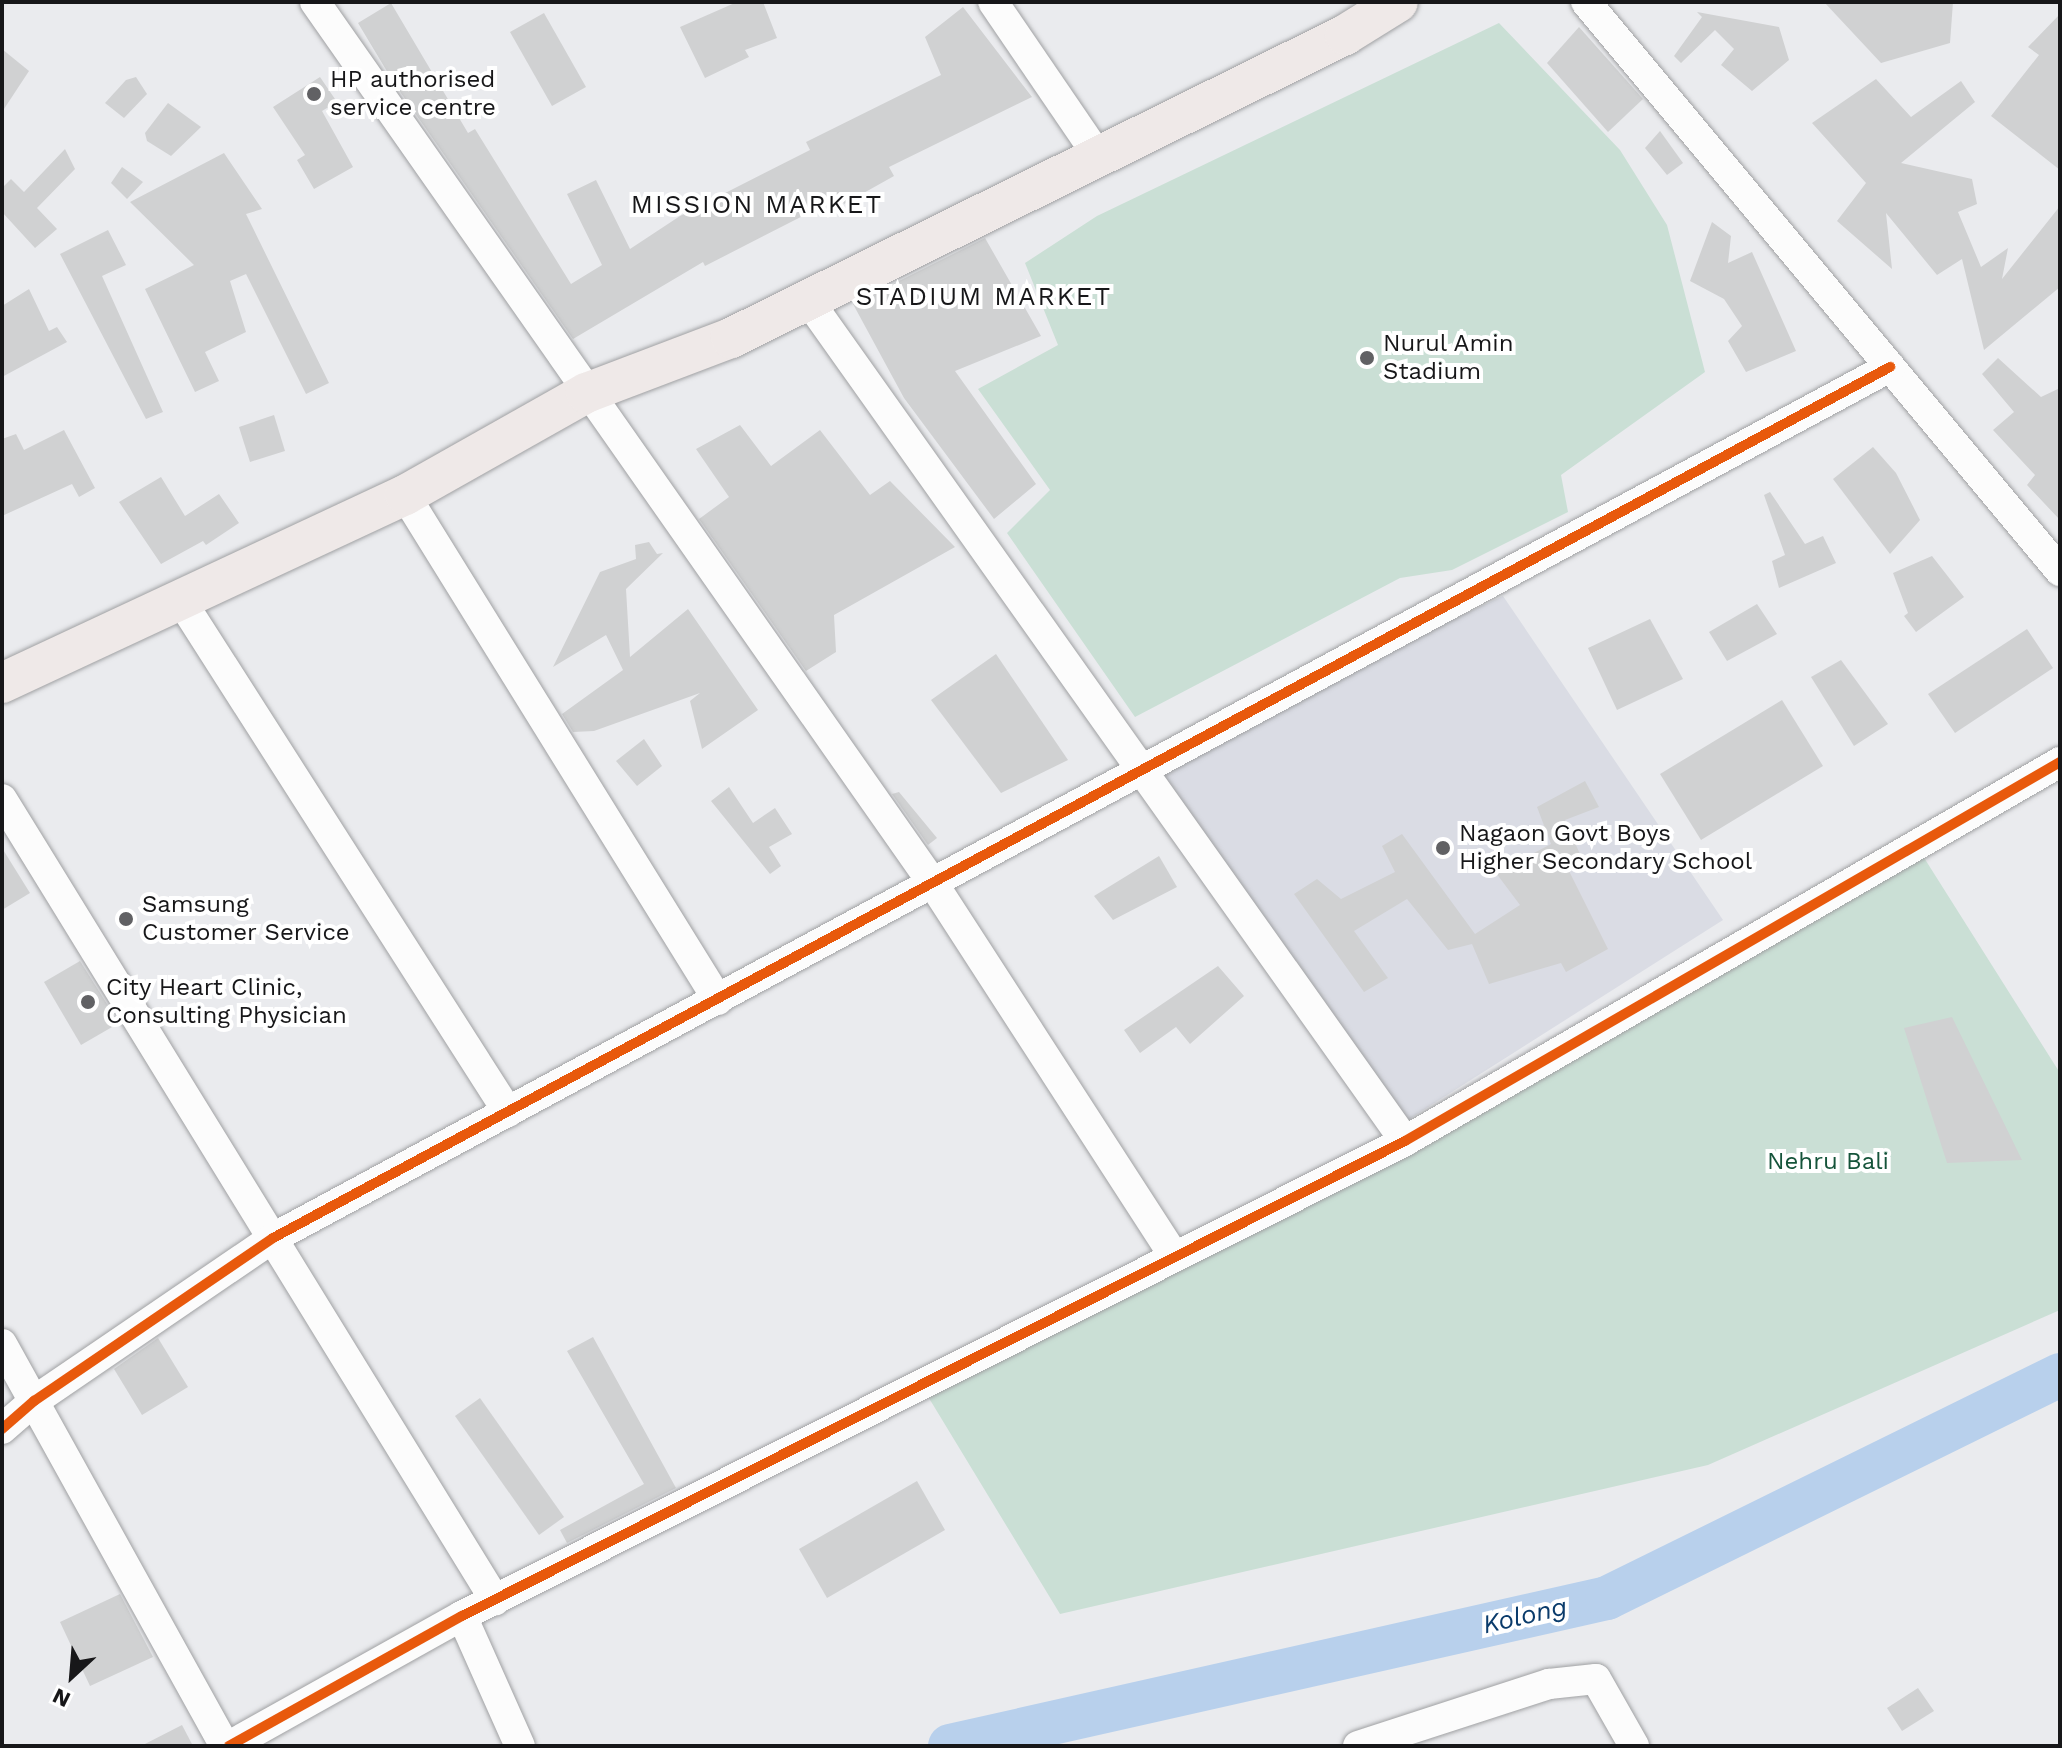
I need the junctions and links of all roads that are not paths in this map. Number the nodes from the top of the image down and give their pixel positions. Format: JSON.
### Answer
{"nodes":[{"id":1,"x":315,"y":2,"type":"edge"},
{"id":2,"x":993,"y":2,"type":"edge"},
{"id":3,"x":1398,"y":2,"type":"edge"},
{"id":4,"x":1586,"y":2,"type":"edge"},
{"id":5,"x":1098,"y":156,"type":"junction"},
{"id":6,"x":808,"y":300,"type":"junction"},
{"id":7,"x":1890,"y":367,"type":"junction"},
{"id":8,"x":586,"y":393,"type":"junction"},
{"id":9,"x":405,"y":495,"type":"junction"},
{"id":10,"x":2060,"y":571,"type":"edge"},
{"id":11,"x":180,"y":599,"type":"junction"},
{"id":12,"x":2,"y":683,"type":"edge"},
{"id":13,"x":2060,"y":762,"type":"edge"},
{"id":14,"x":1141,"y":769,"type":"junction"},
{"id":15,"x":2,"y":799,"type":"edge"},
{"id":16,"x":934,"y":885,"type":"junction"},
{"id":17,"x":718,"y":1000,"type":"junction"},
{"id":18,"x":508,"y":1112,"type":"junction"},
{"id":19,"x":1405,"y":1141,"type":"junction"},
{"id":20,"x":273,"y":1238,"type":"junction"},
{"id":21,"x":1175,"y":1257,"type":"junction"},
{"id":22,"x":2,"y":1344,"type":"edge"},
{"id":23,"x":34,"y":1401,"type":"junction"},
{"id":24,"x":2,"y":1429,"type":"edge"},
{"id":25,"x":495,"y":1600,"type":"junction"},
{"id":26,"x":462,"y":1616,"type":"junction"},
{"id":27,"x":227,"y":1746,"type":"edge"},
{"id":28,"x":520,"y":1746,"type":"edge"},
{"id":29,"x":1358,"y":1746,"type":"edge"},
{"id":30,"x":1634,"y":1746,"type":"edge"}],
"edges":[{"from":1,"to":8,"type":"street"},
{"from":2,"to":5,"type":"street"},
{"from":3,"to":5,"type":"main road"},
{"from":4,"to":7,"type":"street"},
{"from":5,"to":6,"type":"main road"},
{"from":6,"to":8,"type":"main road"},
{"from":6,"to":14,"type":"street"},
{"from":7,"to":10,"type":"street"},
{"from":7,"to":14,"type":"street"},
{"from":8,"to":9,"type":"main road"},
{"from":8,"to":16,"type":"street"},
{"from":9,"to":11,"type":"main road"},
{"from":9,"to":17,"type":"street"},
{"from":11,"to":12,"type":"main road"},
{"from":11,"to":18,"type":"street"},
{"from":13,"to":19,"type":"street"},
{"from":14,"to":16,"type":"street"},
{"from":14,"to":19,"type":"street"},
{"from":15,"to":20,"type":"street"},
{"from":16,"to":17,"type":"street"},
{"from":16,"to":21,"type":"street"},
{"from":17,"to":18,"type":"street"},
{"from":18,"to":20,"type":"street"},
{"from":19,"to":21,"type":"street"},
{"from":20,"to":23,"type":"street"},
{"from":20,"to":25,"type":"street"},
{"from":21,"to":25,"type":"street"},
{"from":22,"to":23,"type":"street"},
{"from":23,"to":24,"type":"street"},
{"from":23,"to":27,"type":"street"},
{"from":25,"to":26,"type":"street"},
{"from":26,"to":27,"type":"street"},
{"from":26,"to":28,"type":"street"},
{"from":29,"to":30,"type":"street"}]}
